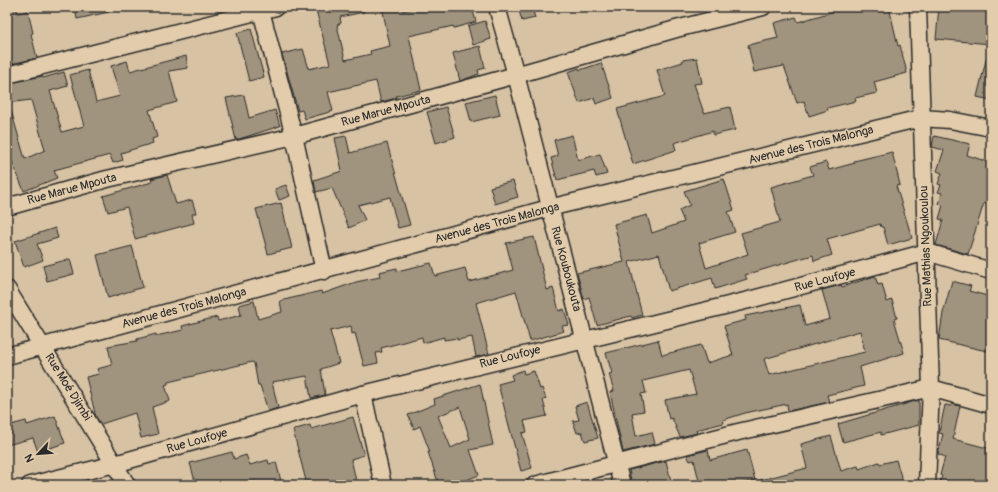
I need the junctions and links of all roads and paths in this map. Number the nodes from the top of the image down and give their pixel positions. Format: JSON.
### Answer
{"nodes":[{"id":1,"x":497,"y":7,"type":"edge"},
{"id":2,"x":763,"y":7,"type":"edge"},
{"id":3,"x":918,"y":7,"type":"edge"},
{"id":4,"x":266,"y":8,"type":"edge"},
{"id":5,"x":516,"y":75,"type":"junction"},
{"id":6,"x":7,"y":76,"type":"edge"},
{"id":7,"x":921,"y":118,"type":"junction"},
{"id":8,"x":991,"y":128,"type":"edge"},
{"id":9,"x":294,"y":136,"type":"junction"},
{"id":10,"x":7,"y":206,"type":"edge"},
{"id":11,"x":549,"y":208,"type":"junction"},
{"id":12,"x":927,"y":252,"type":"junction"},
{"id":13,"x":324,"y":271,"type":"junction"},
{"id":14,"x":991,"y":271,"type":"edge"},
{"id":15,"x":7,"y":289,"type":"edge"},
{"id":16,"x":584,"y":338,"type":"junction"},
{"id":17,"x":43,"y":346,"type":"junction"},
{"id":18,"x":7,"y":356,"type":"edge"},
{"id":19,"x":931,"y":388,"type":"junction"},
{"id":20,"x":363,"y":394,"type":"junction"},
{"id":21,"x":991,"y":405,"type":"edge"},
{"id":22,"x":115,"y":464,"type":"junction"},
{"id":23,"x":616,"y":464,"type":"junction"},
{"id":24,"x":30,"y":485,"type":"edge"},
{"id":25,"x":127,"y":485,"type":"edge"},
{"id":26,"x":382,"y":485,"type":"edge"},
{"id":27,"x":535,"y":485,"type":"edge"},
{"id":28,"x":622,"y":485,"type":"edge"},
{"id":29,"x":927,"y":485,"type":"edge"}],
"edges":[{"from":1,"to":5,"type":"street","name":"Rue Kouboukouta"},
{"from":2,"to":5,"type":"street","name":"Rue Marue Mpouta"},
{"from":3,"to":7,"type":"street","name":"Rue Mathias Ngoukoulou"},
{"from":4,"to":6,"type":"street"},
{"from":4,"to":9,"type":"street"},
{"from":5,"to":9,"type":"street","name":"Rue Marue Mpouta"},
{"from":5,"to":11,"type":"street","name":"Rue Kouboukouta"},
{"from":7,"to":8,"type":"street","name":"Avenue des Trois Malonga"},
{"from":7,"to":11,"type":"street","name":"Avenue des Trois Malonga"},
{"from":7,"to":12,"type":"street","name":"Rue Mathias Ngoukoulou"},
{"from":9,"to":10,"type":"street","name":"Rue Marue Mpouta"},
{"from":9,"to":13,"type":"street"},
{"from":11,"to":13,"type":"street","name":"Avenue des Trois Malonga"},
{"from":11,"to":16,"type":"street","name":"Rue Kouboukouta"},
{"from":12,"to":14,"type":"street"},
{"from":12,"to":16,"type":"street","name":"Rue Loufoye"},
{"from":12,"to":19,"type":"street","name":"Rue Mathias Ngoukoulou"},
{"from":13,"to":17,"type":"street","name":"Avenue des Trois Malonga"},
{"from":15,"to":17,"type":"street","name":"Rue Moé Djimbi"},
{"from":16,"to":20,"type":"street","name":"Rue Loufoye"},
{"from":16,"to":23,"type":"street","name":"Rue Kouboukouta"},
{"from":17,"to":18,"type":"street","name":"Avenue des Trois Malonga"},
{"from":17,"to":22,"type":"street","name":"Rue Moé Djimbi"},
{"from":19,"to":21,"type":"street"},
{"from":19,"to":23,"type":"street"},
{"from":19,"to":29,"type":"street","name":"Rue Mathias Ngoukoulou"},
{"from":20,"to":22,"type":"street","name":"Rue Loufoye"},
{"from":20,"to":26,"type":"street"},
{"from":22,"to":24,"type":"street","name":"Rue Loufoye"},
{"from":22,"to":25,"type":"street","name":"Rue Moé Djimbi"},
{"from":23,"to":27,"type":"street"},
{"from":23,"to":28,"type":"street","name":"Rue Kouboukouta"}]}
